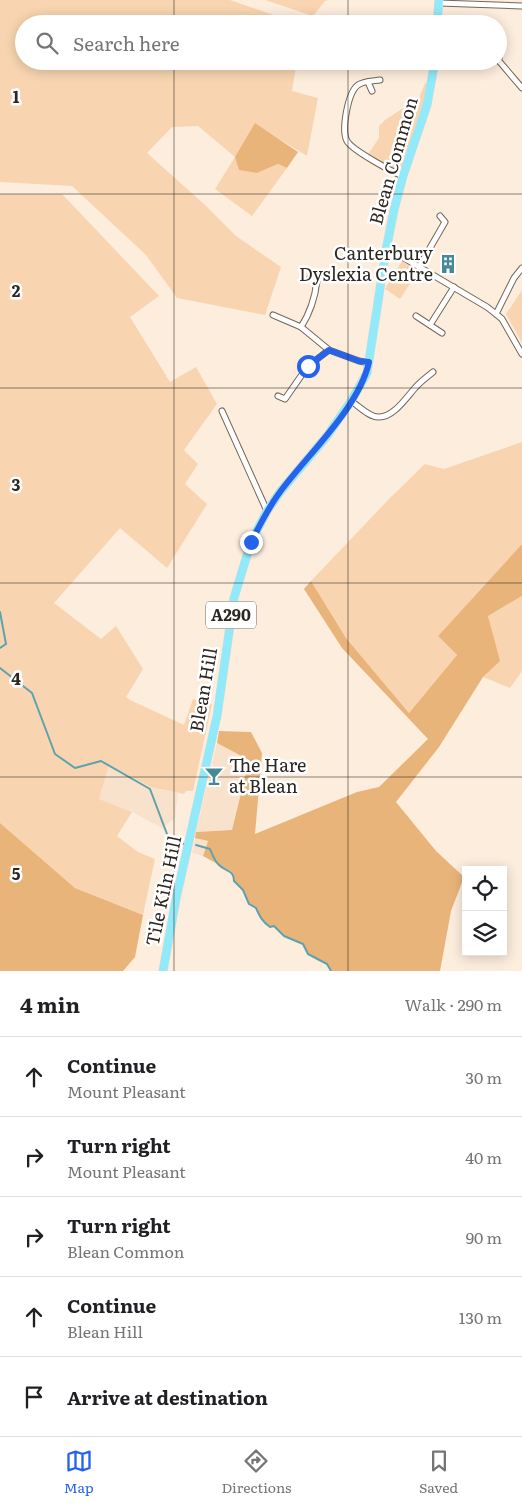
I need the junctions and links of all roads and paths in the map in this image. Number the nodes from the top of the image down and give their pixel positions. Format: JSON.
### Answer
{"nodes":[{"id":1,"x":439,"y":2,"type":"edge"},
{"id":2,"x":522,"y":6,"type":"edge"},
{"id":3,"x":438,"y":15,"type":"edge"},
{"id":4,"x":433,"y":70,"type":"edge"},
{"id":5,"x":507,"y":70,"type":"edge"},
{"id":6,"x":380,"y":80,"type":"dead end"},
{"id":7,"x":368,"y":82,"type":"junction"},
{"id":8,"x":522,"y":88,"type":"edge"},
{"id":9,"x":372,"y":91,"type":"dead end"},
{"id":10,"x":403,"y":176,"type":"junction"},
{"id":11,"x":440,"y":216,"type":"dead end"},
{"id":12,"x":386,"y":250,"type":"junction"},
{"id":13,"x":419,"y":267,"type":"junction"},
{"id":14,"x":522,"y":268,"type":"edge"},
{"id":15,"x":310,"y":277,"type":"dead end"},
{"id":16,"x":454,"y":288,"type":"junction"},
{"id":17,"x":496,"y":314,"type":"junction"},
{"id":18,"x":273,"y":315,"type":"dead end"},
{"id":19,"x":416,"y":316,"type":"dead end"},
{"id":20,"x":430,"y":326,"type":"junction"},
{"id":21,"x":301,"y":328,"type":"junction"},
{"id":22,"x":442,"y":333,"type":"dead end"},
{"id":23,"x":329,"y":350,"type":"junction"},
{"id":24,"x":522,"y":354,"type":"edge"},
{"id":25,"x":369,"y":362,"type":"junction"},
{"id":26,"x":433,"y":372,"type":"dead end"},
{"id":27,"x":278,"y":396,"type":"dead end"},
{"id":28,"x":351,"y":401,"type":"junction"},
{"id":29,"x":222,"y":410,"type":"dead end"},
{"id":30,"x":326,"y":436,"type":"joint"},
{"id":31,"x":267,"y":511,"type":"junction"},
{"id":32,"x":194,"y":818,"type":"joint"},
{"id":33,"x":163,"y":971,"type":"edge"}],
"edges":[{"from":1,"to":2,"type":"street"},
{"from":1,"to":3,"type":"main road"},
{"from":4,"to":10,"type":"main road","name":"Blean Common","number":"A290"},
{"from":5,"to":8,"type":"street"},
{"from":6,"to":7,"type":"street"},
{"from":7,"to":9,"type":"street"},
{"from":7,"to":10,"type":"street"},
{"from":10,"to":12,"type":"main road","name":"Blean Common","number":"A290"},
{"from":11,"to":13,"type":"street"},
{"from":12,"to":13,"type":"street"},
{"from":12,"to":25,"type":"main road","name":"Blean Common","number":"A290"},
{"from":13,"to":16,"type":"street"},
{"from":14,"to":17,"type":"street"},
{"from":15,"to":21,"type":"street"},
{"from":16,"to":17,"type":"street"},
{"from":16,"to":20,"type":"street"},
{"from":17,"to":24,"type":"street"},
{"from":18,"to":21,"type":"street"},
{"from":19,"to":20,"type":"street"},
{"from":20,"to":22,"type":"street"},
{"from":21,"to":23,"type":"street"},
{"from":23,"to":25,"type":"street"},
{"from":23,"to":27,"type":"street"},
{"from":25,"to":28,"type":"main road","name":"Blean Common","number":"A290"},
{"from":26,"to":28,"type":"street"},
{"from":28,"to":30,"type":"main road","name":"Blean Common","number":"A290"},
{"from":29,"to":31,"type":"street"},
{"from":30,"to":31,"type":"main road","name":"Blean Hill","number":"A290"},
{"from":31,"to":32,"type":"main road","name":"Blean Hill","number":"A290"},
{"from":32,"to":33,"type":"main road","name":"Tile Kiln Hill","number":"A290"}]}
